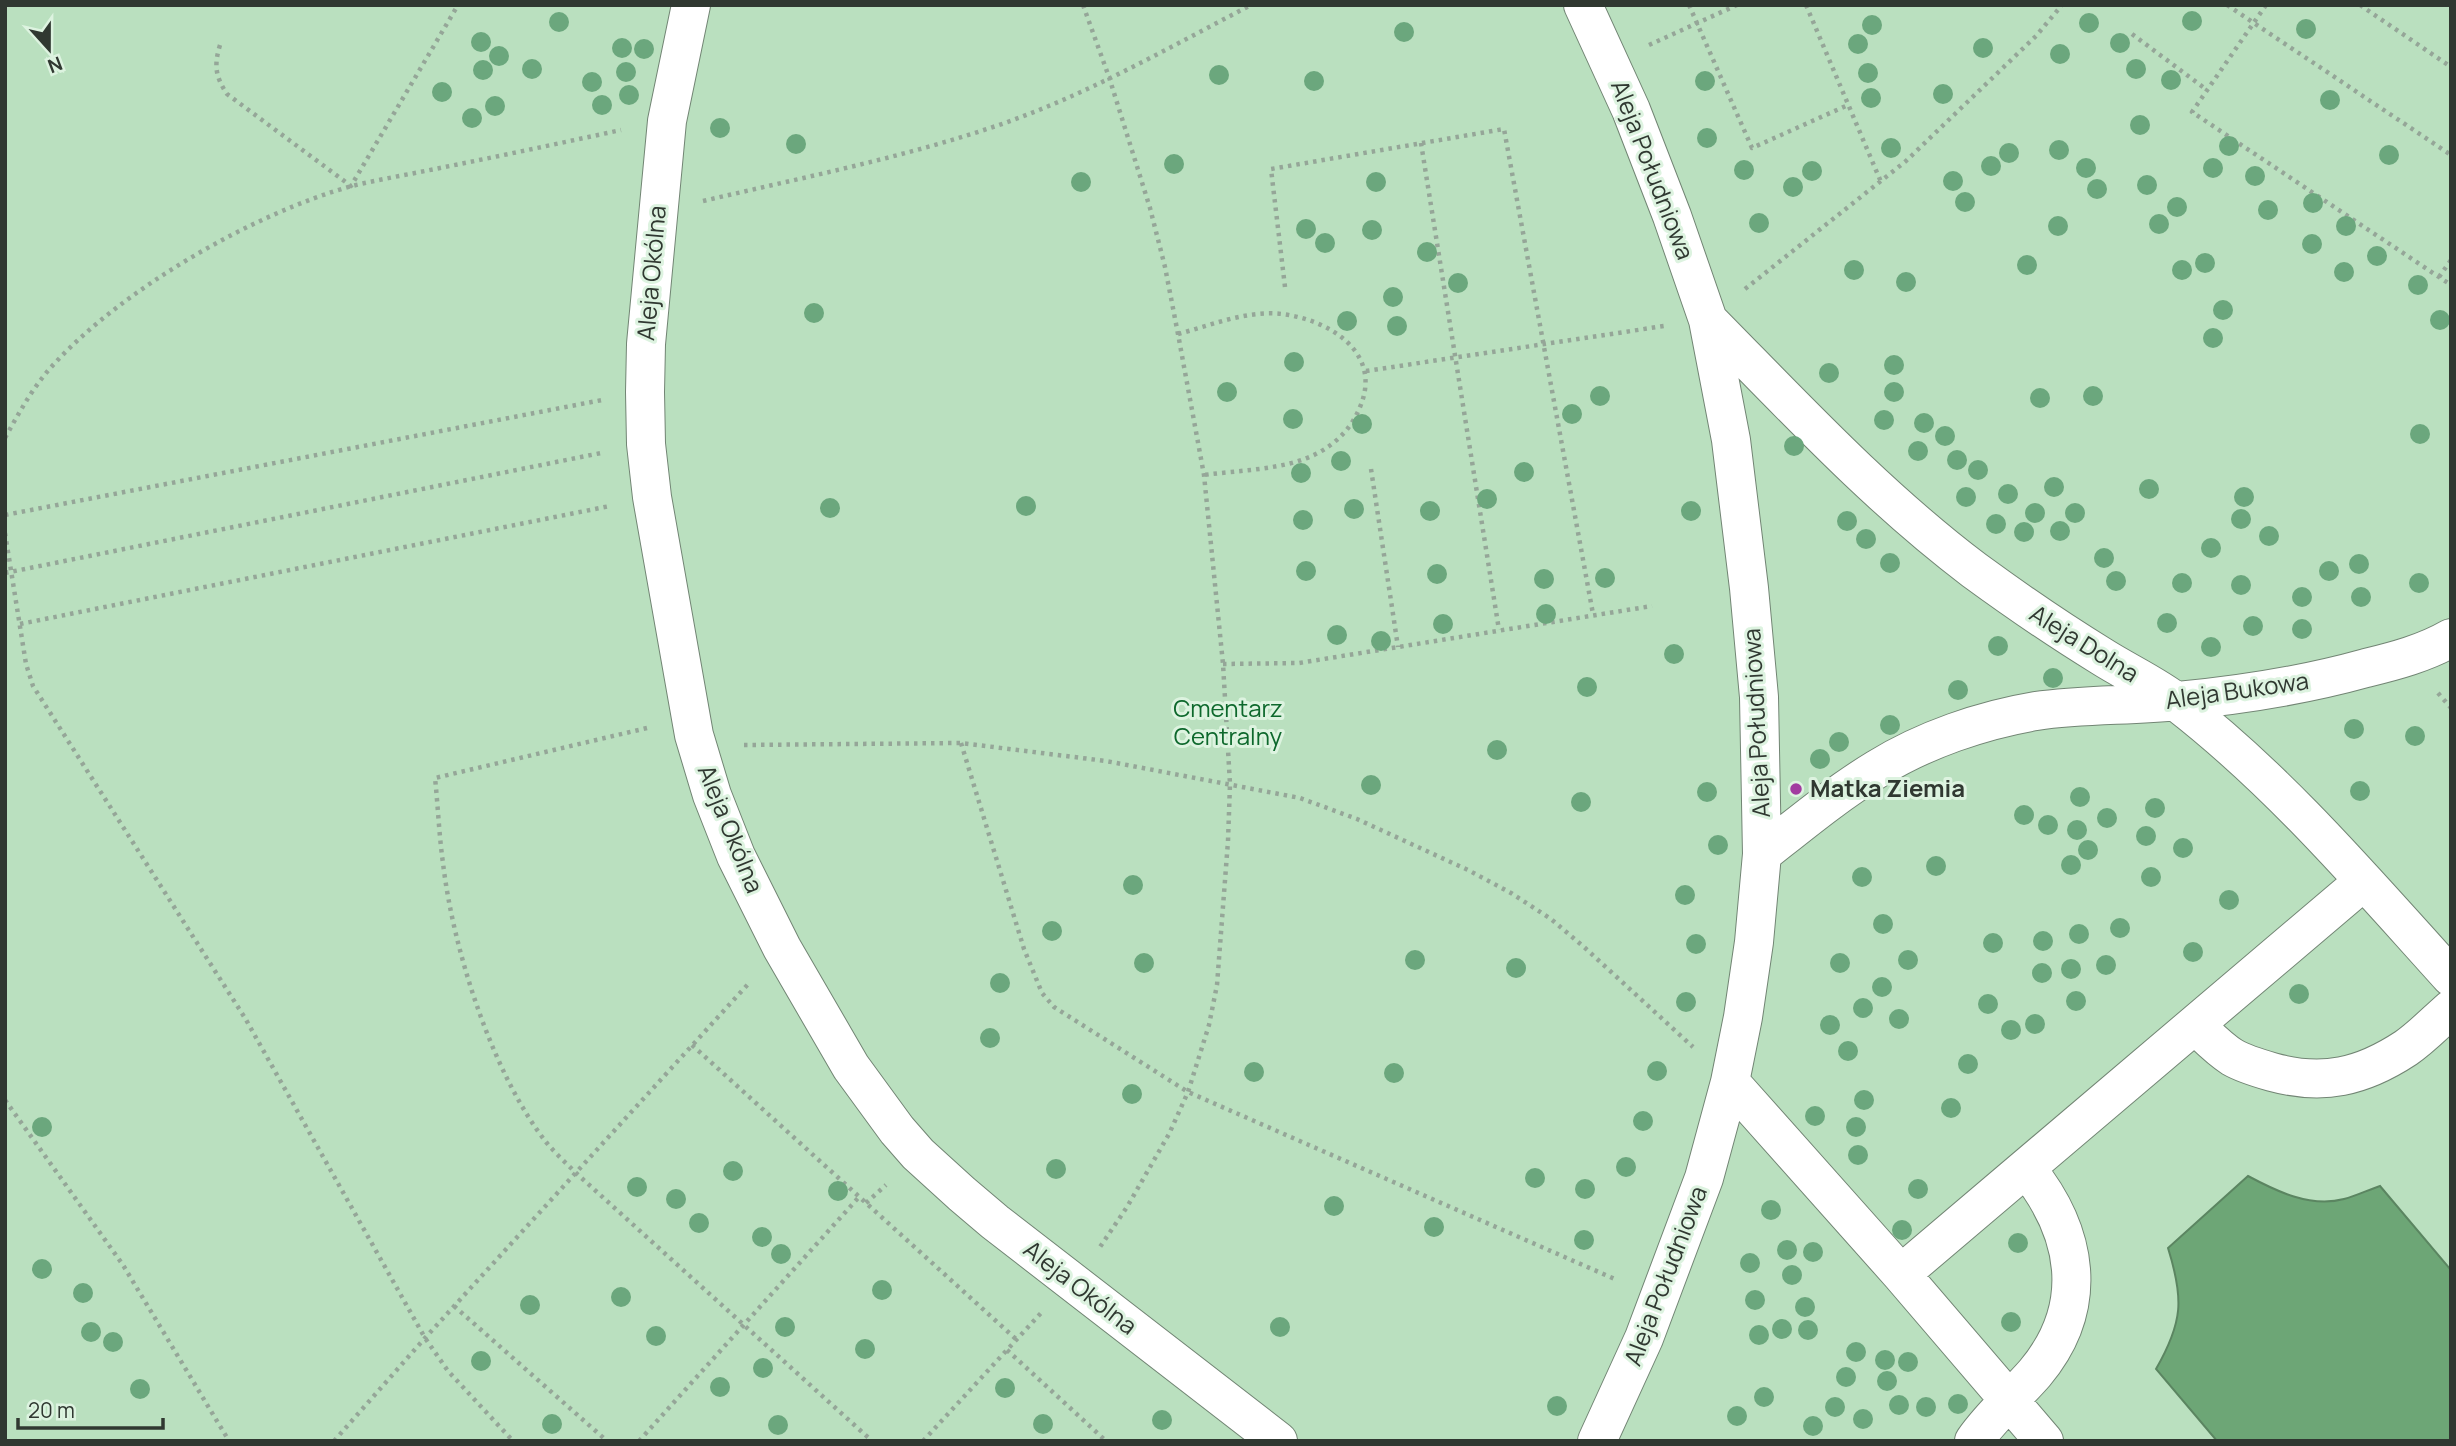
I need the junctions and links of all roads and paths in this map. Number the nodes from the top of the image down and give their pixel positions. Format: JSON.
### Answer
{"nodes":[{"id":1,"x":458,"y":5,"type":"edge"},
{"id":2,"x":691,"y":5,"type":"edge"},
{"id":3,"x":1083,"y":5,"type":"edge"},
{"id":4,"x":1251,"y":5,"type":"edge"},
{"id":5,"x":1583,"y":5,"type":"edge"},
{"id":6,"x":1689,"y":5,"type":"edge"},
{"id":7,"x":1737,"y":5,"type":"edge"},
{"id":8,"x":1806,"y":5,"type":"edge"},
{"id":9,"x":2062,"y":5,"type":"edge"},
{"id":10,"x":2227,"y":5,"type":"edge"},
{"id":11,"x":2266,"y":5,"type":"edge"},
{"id":12,"x":2360,"y":5,"type":"edge"},
{"id":13,"x":1697,"y":23,"type":"junction"},
{"id":14,"x":2254,"y":23,"type":"junction"},
{"id":15,"x":2132,"y":34,"type":"dead end"},
{"id":16,"x":220,"y":45,"type":"dead end"},
{"id":17,"x":1609,"y":62,"type":"junction"},
{"id":18,"x":2451,"y":67,"type":"edge"},
{"id":19,"x":1109,"y":77,"type":"junction"},
{"id":20,"x":2207,"y":90,"type":"junction"},
{"id":21,"x":1848,"y":104,"type":"junction"},
{"id":22,"x":667,"y":121,"type":"junction"},
{"id":23,"x":1421,"y":143,"type":"junction"},
{"id":24,"x":2451,"y":155,"type":"edge"},
{"id":25,"x":1881,"y":182,"type":"junction"},
{"id":26,"x":351,"y":187,"type":"junction"},
{"id":27,"x":658,"y":212,"type":"junction"},
{"id":28,"x":2451,"y":260,"type":"edge"},
{"id":29,"x":2439,"y":277,"type":"junction"},
{"id":30,"x":2451,"y":285,"type":"edge"},
{"id":31,"x":1285,"y":288,"type":"dead end"},
{"id":32,"x":1708,"y":320,"type":"junction"},
{"id":33,"x":1178,"y":334,"type":"junction"},
{"id":34,"x":1543,"y":344,"type":"junction"},
{"id":35,"x":1455,"y":357,"type":"junction"},
{"id":36,"x":1366,"y":371,"type":"junction"},
{"id":37,"x":645,"y":392,"type":"junction"},
{"id":38,"x":5,"y":438,"type":"edge"},
{"id":39,"x":646,"y":444,"type":"junction"},
{"id":40,"x":1371,"y":470,"type":"dead end"},
{"id":41,"x":1204,"y":475,"type":"junction"},
{"id":42,"x":652,"y":497,"type":"junction"},
{"id":43,"x":5,"y":515,"type":"edge"},
{"id":44,"x":5,"y":533,"type":"edge"},
{"id":45,"x":8,"y":573,"type":"edge"},
{"id":46,"x":1652,"y":606,"type":"dead end"},
{"id":47,"x":1593,"y":614,"type":"junction"},
{"id":48,"x":20,"y":624,"type":"junction"},
{"id":49,"x":1499,"y":630,"type":"junction"},
{"id":50,"x":2451,"y":638,"type":"edge"},
{"id":51,"x":1398,"y":647,"type":"junction"},
{"id":52,"x":1223,"y":664,"type":"junction"},
{"id":53,"x":2176,"y":701,"type":"junction"},
{"id":54,"x":694,"y":732,"type":"junction"},
{"id":55,"x":961,"y":743,"type":"junction"},
{"id":56,"x":1230,"y":784,"type":"junction"},
{"id":57,"x":1762,"y":854,"type":"junction"},
{"id":58,"x":2364,"y":881,"type":"junction"},
{"id":59,"x":782,"y":948,"type":"junction"},
{"id":60,"x":2451,"y":977,"type":"edge"},
{"id":61,"x":2451,"y":1009,"type":"edge"},
{"id":62,"x":2195,"y":1025,"type":"junction"},
{"id":63,"x":692,"y":1045,"type":"junction"},
{"id":64,"x":1730,"y":1082,"type":"junction"},
{"id":65,"x":1188,"y":1092,"type":"junction"},
{"id":66,"x":5,"y":1100,"type":"edge"},
{"id":67,"x":2026,"y":1168,"type":"junction"},
{"id":68,"x":576,"y":1173,"type":"junction"},
{"id":69,"x":860,"y":1197,"type":"junction"},
{"id":70,"x":1901,"y":1274,"type":"junction"},
{"id":71,"x":1070,"y":1282,"type":"junction"},
{"id":72,"x":1660,"y":1299,"type":"junction"},
{"id":73,"x":454,"y":1306,"type":"junction"},
{"id":74,"x":744,"y":1325,"type":"junction"},
{"id":75,"x":425,"y":1338,"type":"junction"},
{"id":76,"x":1017,"y":1340,"type":"junction"},
{"id":77,"x":1007,"y":1350,"type":"junction"},
{"id":78,"x":2009,"y":1399,"type":"junction"},
{"id":79,"x":229,"y":1441,"type":"edge"},
{"id":80,"x":334,"y":1441,"type":"edge"},
{"id":81,"x":513,"y":1441,"type":"edge"},
{"id":82,"x":607,"y":1441,"type":"edge"},
{"id":83,"x":639,"y":1441,"type":"edge"},
{"id":84,"x":872,"y":1441,"type":"edge"},
{"id":85,"x":923,"y":1441,"type":"edge"},
{"id":86,"x":1107,"y":1441,"type":"edge"},
{"id":87,"x":1278,"y":1441,"type":"edge"},
{"id":88,"x":1597,"y":1441,"type":"edge"},
{"id":89,"x":1974,"y":1441,"type":"edge"},
{"id":90,"x":2045,"y":1441,"type":"edge"}],
"edges":[{"from":1,"to":26,"type":"path"},
{"from":2,"to":22,"type":"street","name":"Aleja Okólna"},
{"from":3,"to":19,"type":"path"},
{"from":4,"to":19,"type":"path"},
{"from":5,"to":17,"type":"street","name":"Aleja Południowa"},
{"from":6,"to":13,"type":"path"},
{"from":7,"to":13,"type":"path"},
{"from":8,"to":21,"type":"path"},
{"from":9,"to":25,"type":"path"},
{"from":10,"to":14,"type":"path"},
{"from":11,"to":14,"type":"path"},
{"from":12,"to":18,"type":"path"},
{"from":13,"to":17,"type":"path"},
{"from":13,"to":21,"type":"path"},
{"from":14,"to":20,"type":"path"},
{"from":14,"to":24,"type":"path"},
{"from":15,"to":20,"type":"path"},
{"from":16,"to":26,"type":"path"},
{"from":17,"to":32,"type":"street","name":"Aleja Południowa"},
{"from":19,"to":27,"type":"path"},
{"from":19,"to":33,"type":"path"},
{"from":20,"to":29,"type":"path"},
{"from":21,"to":25,"type":"path"},
{"from":22,"to":26,"type":"path"},
{"from":22,"to":27,"type":"street","name":"Aleja Okólna"},
{"from":23,"to":31,"type":"path"},
{"from":23,"to":34,"type":"path"},
{"from":23,"to":35,"type":"path"},
{"from":25,"to":32,"type":"path"},
{"from":26,"to":38,"type":"path"},
{"from":27,"to":37,"type":"street","name":"Aleja Okólna"},
{"from":28,"to":29,"type":"path"},
{"from":29,"to":30,"type":"path"},
{"from":32,"to":34,"type":"path"},
{"from":32,"to":53,"type":"street","name":"Aleja Dolna"},
{"from":32,"to":57,"type":"street","name":"Aleja Południowa"},
{"from":33,"to":36,"type":"path"},
{"from":33,"to":41,"type":"path"},
{"from":34,"to":35,"type":"path"},
{"from":34,"to":47,"type":"path"},
{"from":35,"to":36,"type":"path"},
{"from":35,"to":49,"type":"path"},
{"from":36,"to":41,"type":"path"},
{"from":37,"to":39,"type":"street","name":"Aleja Okólna"},
{"from":37,"to":43,"type":"path"},
{"from":39,"to":42,"type":"street","name":"Aleja Okólna"},
{"from":39,"to":45,"type":"path"},
{"from":40,"to":51,"type":"path"},
{"from":41,"to":52,"type":"path"},
{"from":42,"to":48,"type":"path"},
{"from":42,"to":54,"type":"street","name":"Aleja Okólna"},
{"from":44,"to":45,"type":"path"},
{"from":45,"to":48,"type":"path"},
{"from":46,"to":47,"type":"path"},
{"from":47,"to":49,"type":"path"},
{"from":48,"to":75,"type":"path"},
{"from":49,"to":51,"type":"path"},
{"from":50,"to":53,"type":"street","name":"Aleja Bukowa"},
{"from":51,"to":52,"type":"path"},
{"from":52,"to":56,"type":"path"},
{"from":53,"to":57,"type":"street","name":"Aleja Bukowa"},
{"from":53,"to":58,"type":"street","name":"Aleja Dolna"},
{"from":54,"to":55,"type":"path"},
{"from":54,"to":59,"type":"street","name":"Aleja Okólna"},
{"from":54,"to":68,"type":"path"},
{"from":55,"to":56,"type":"path"},
{"from":55,"to":65,"type":"path"},
{"from":56,"to":64,"type":"path"},
{"from":56,"to":65,"type":"path"},
{"from":57,"to":64,"type":"street","name":"Aleja Południowa"},
{"from":58,"to":60,"type":"street","name":"Aleja Dolna"},
{"from":58,"to":62,"type":"street"},
{"from":59,"to":63,"type":"path"},
{"from":59,"to":71,"type":"street","name":"Aleja Okólna"},
{"from":61,"to":62,"type":"street"},
{"from":62,"to":67,"type":"street"},
{"from":63,"to":68,"type":"path"},
{"from":63,"to":69,"type":"path"},
{"from":64,"to":70,"type":"street"},
{"from":64,"to":72,"type":"street","name":"Aleja Południowa"},
{"from":65,"to":71,"type":"path"},
{"from":65,"to":72,"type":"path"},
{"from":66,"to":79,"type":"path"},
{"from":67,"to":70,"type":"street"},
{"from":67,"to":78,"type":"street"},
{"from":68,"to":73,"type":"path"},
{"from":68,"to":74,"type":"path"},
{"from":69,"to":74,"type":"path"},
{"from":69,"to":76,"type":"path"},
{"from":70,"to":78,"type":"street"},
{"from":71,"to":76,"type":"path"},
{"from":71,"to":87,"type":"street","name":"Aleja Okólna"},
{"from":72,"to":88,"type":"street","name":"Aleja Południowa"},
{"from":73,"to":75,"type":"path"},
{"from":73,"to":82,"type":"path"},
{"from":74,"to":83,"type":"path"},
{"from":74,"to":84,"type":"path"},
{"from":75,"to":80,"type":"path"},
{"from":75,"to":81,"type":"path"},
{"from":76,"to":77,"type":"path"},
{"from":77,"to":85,"type":"path"},
{"from":77,"to":86,"type":"path"},
{"from":78,"to":89,"type":"street"},
{"from":78,"to":90,"type":"street"}]}
